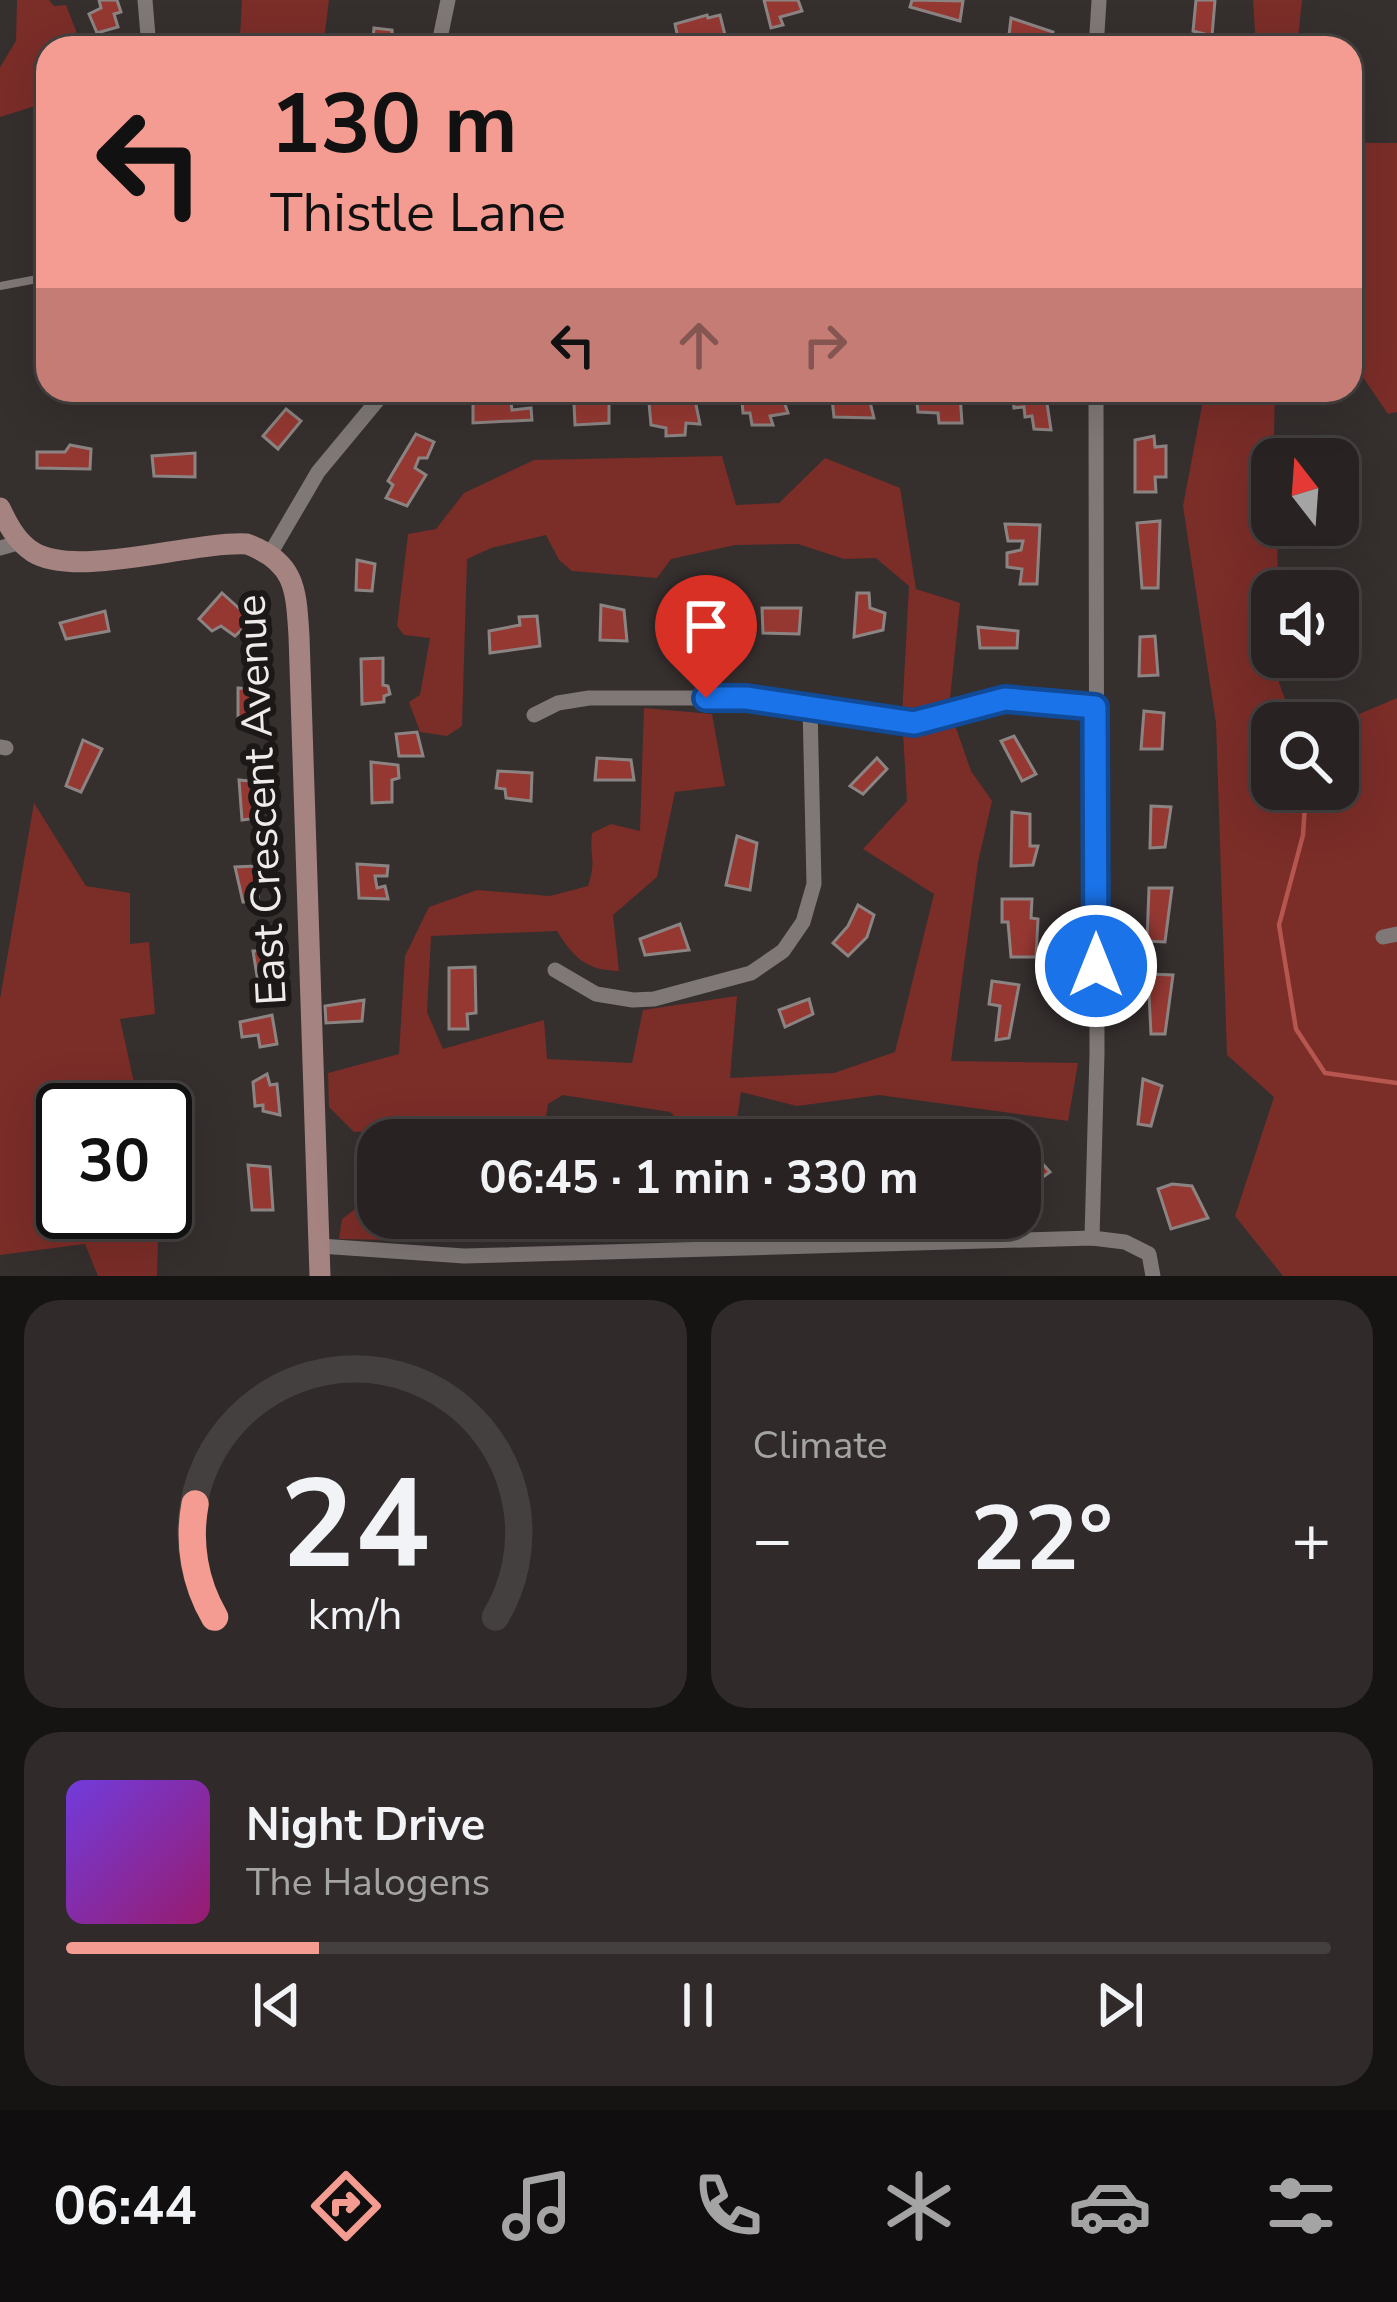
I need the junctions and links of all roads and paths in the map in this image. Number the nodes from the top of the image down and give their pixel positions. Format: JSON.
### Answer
{"nodes":[{"id":1,"x":145,"y":0,"type":"edge"},
{"id":2,"x":448,"y":0,"type":"edge"},
{"id":3,"x":1099,"y":0,"type":"edge"},
{"id":4,"x":147,"y":36,"type":"edge"},
{"id":5,"x":440,"y":36,"type":"edge"},
{"id":6,"x":1097,"y":36,"type":"edge"},
{"id":7,"x":36,"y":279,"type":"edge"},
{"id":8,"x":0,"y":286,"type":"edge"},
{"id":9,"x":376,"y":402,"type":"edge"},
{"id":10,"x":1096,"y":402,"type":"edge"},
{"id":11,"x":0,"y":508,"type":"edge"},
{"id":12,"x":10,"y":545,"type":"edge"},
{"id":13,"x":270,"y":554,"type":"junction"},
{"id":14,"x":810,"y":706,"type":"junction"},
{"id":15,"x":1095,"y":707,"type":"junction"},
{"id":16,"x":533,"y":715,"type":"dead end"},
{"id":17,"x":555,"y":970,"type":"dead end"},
{"id":18,"x":1092,"y":1238,"type":"junction"},
{"id":19,"x":320,"y":1246,"type":"junction"},
{"id":20,"x":320,"y":1276,"type":"edge"},
{"id":21,"x":1154,"y":1276,"type":"edge"}],
"edges":[{"from":1,"to":4,"type":"street"},
{"from":2,"to":5,"type":"street"},
{"from":3,"to":6,"type":"street"},
{"from":7,"to":8,"type":"lane"},
{"from":9,"to":13,"type":"street"},
{"from":10,"to":15,"type":"street"},
{"from":11,"to":12,"type":"street","name":"East Crescent Avenue"},
{"from":12,"to":13,"type":"street","name":"East Crescent Avenue"},
{"from":13,"to":19,"type":"street","name":"East Crescent Avenue"},
{"from":14,"to":15,"type":"street"},
{"from":14,"to":16,"type":"street"},
{"from":14,"to":17,"type":"street"},
{"from":15,"to":18,"type":"street"},
{"from":18,"to":19,"type":"street"},
{"from":18,"to":21,"type":"street"},
{"from":19,"to":20,"type":"street","name":"East Crescent Avenue"}]}
